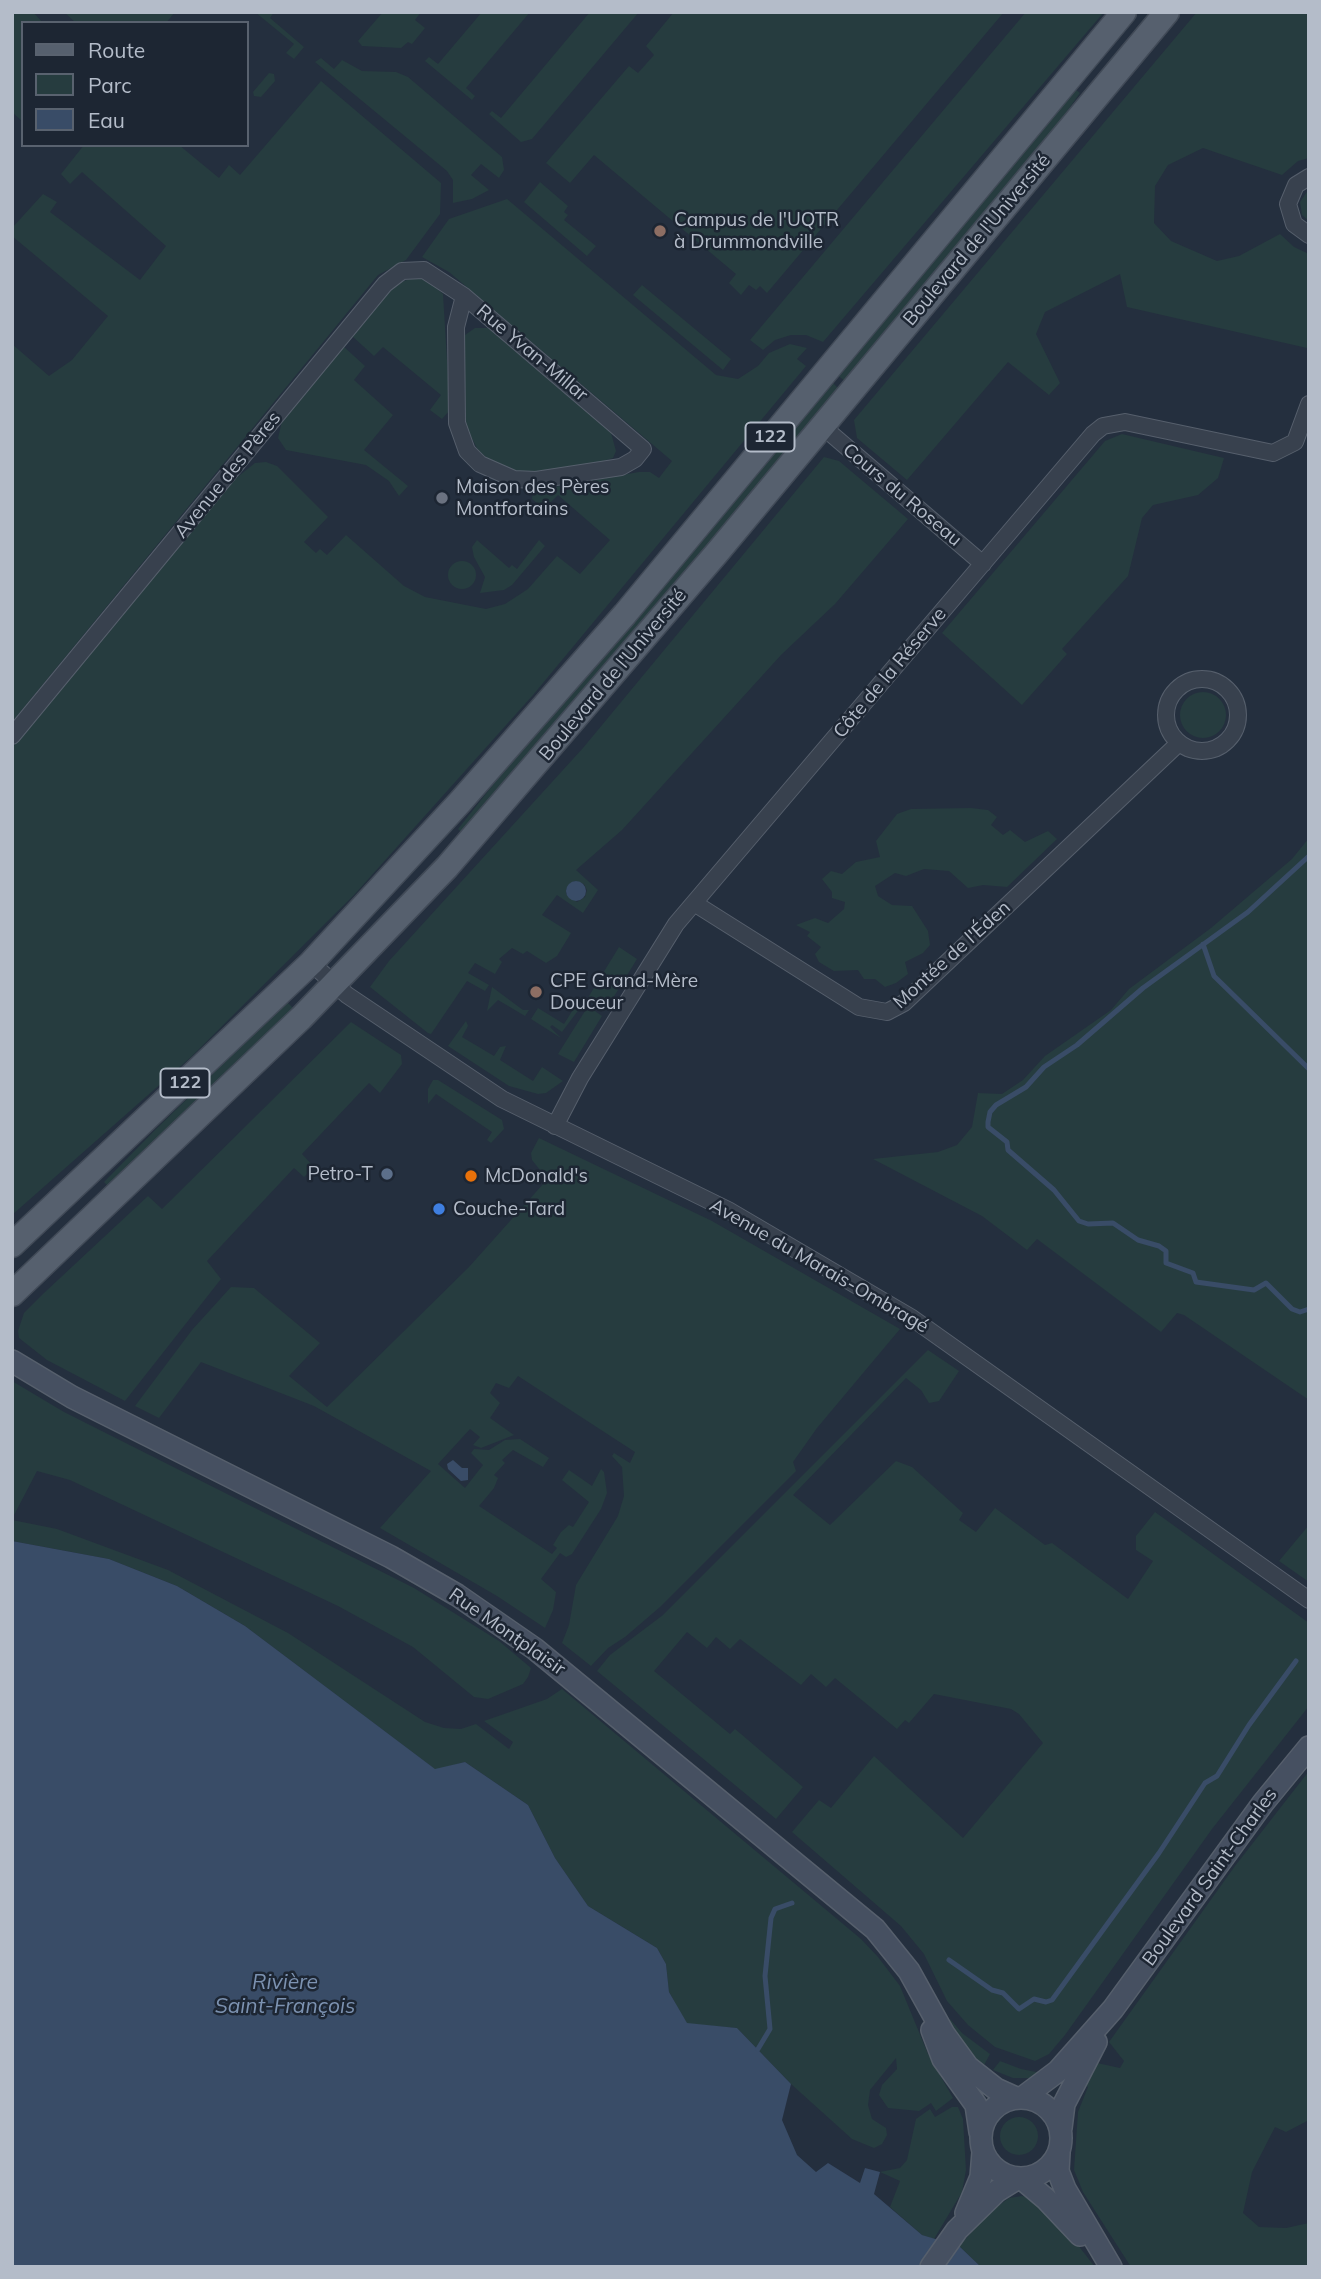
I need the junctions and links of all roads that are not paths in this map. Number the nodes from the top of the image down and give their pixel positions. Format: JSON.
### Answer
{"nodes":[{"id":1,"x":1124,"y":12,"type":"edge"},
{"id":2,"x":1167,"y":12,"type":"edge"},
{"id":3,"x":1309,"y":177,"type":"edge"},
{"id":4,"x":1309,"y":235,"type":"edge"},
{"id":5,"x":464,"y":296,"type":"junction"},
{"id":6,"x":1309,"y":404,"type":"edge"},
{"id":7,"x":822,"y":426,"type":"junction"},
{"id":8,"x":983,"y":564,"type":"junction"},
{"id":9,"x":12,"y":736,"type":"edge"},
{"id":10,"x":1179,"y":743,"type":"junction"},
{"id":11,"x":694,"y":903,"type":"junction"},
{"id":12,"x":310,"y":963,"type":"junction"},
{"id":13,"x":334,"y":985,"type":"junction"},
{"id":14,"x":555,"y":1126,"type":"junction"},
{"id":15,"x":12,"y":1245,"type":"edge"},
{"id":16,"x":12,"y":1294,"type":"edge"},
{"id":17,"x":12,"y":1361,"type":"edge"},
{"id":18,"x":1309,"y":1601,"type":"edge"},
{"id":19,"x":1309,"y":1747,"type":"edge"},
{"id":20,"x":927,"y":2004,"type":"junction"},
{"id":21,"x":1113,"y":2010,"type":"junction"},
{"id":22,"x":1019,"y":2098,"type":"junction"},
{"id":23,"x":1061,"y":2128,"type":"junction"},
{"id":24,"x":982,"y":2146,"type":"junction"},
{"id":25,"x":1059,"y":2153,"type":"junction"},
{"id":26,"x":1019,"y":2178,"type":"junction"},
{"id":27,"x":957,"y":2230,"type":"junction"},
{"id":28,"x":931,"y":2267,"type":"edge"},
{"id":29,"x":1109,"y":2267,"type":"edge"}],
"edges":[{"from":1,"to":12,"type":"main road","name":"Boulevard de l'Université","number":"122"},
{"from":2,"to":7,"type":"main road","name":"Boulevard de l'Université"},
{"from":3,"to":4,"type":"street"},
{"from":5,"to":5,"type":"street","name":"Rue Yvan-Millar"},
{"from":5,"to":9,"type":"street","name":"Avenue des Pères"},
{"from":6,"to":8,"type":"street","name":"Côte de la Réserve"},
{"from":7,"to":8,"type":"street","name":"Cours du Roseau"},
{"from":7,"to":13,"type":"main road","name":"Boulevard de l'Université"},
{"from":8,"to":11,"type":"street","name":"Côte de la Réserve"},
{"from":10,"to":10,"type":"street"},
{"from":10,"to":11,"type":"street","name":"Montée de l'Éden"},
{"from":11,"to":14,"type":"street","name":"Côte de la Réserve"},
{"from":12,"to":13,"type":"street","name":"Avenue du Marais-Ombragé"},
{"from":12,"to":15,"type":"main road","name":"Boulevard de l'Université","number":"122"},
{"from":13,"to":14,"type":"street","name":"Avenue du Marais-Ombragé"},
{"from":13,"to":16,"type":"main road","name":"Boulevard de l'Université"},
{"from":14,"to":18,"type":"street","name":"Avenue du Marais-Ombragé"},
{"from":17,"to":20,"type":"street","name":"Rue Montplaisir"},
{"from":19,"to":21,"type":"street","name":"Boulevard Saint-Charles"},
{"from":20,"to":22,"type":"street","name":"Rue Montplaisir"},
{"from":20,"to":24,"type":"street","name":"Rue Montplaisir"},
{"from":21,"to":22,"type":"street","name":"Boulevard Saint-Charles"},
{"from":21,"to":23,"type":"street","name":"Boulevard Saint-Charles"},
{"from":22,"to":23,"type":"street"},
{"from":22,"to":24,"type":"street"},
{"from":23,"to":25,"type":"street"},
{"from":24,"to":26,"type":"street"},
{"from":24,"to":27,"type":"street"},
{"from":25,"to":26,"type":"street"},
{"from":25,"to":29,"type":"street"},
{"from":26,"to":27,"type":"street"},
{"from":26,"to":29,"type":"street"},
{"from":27,"to":28,"type":"street"}]}
